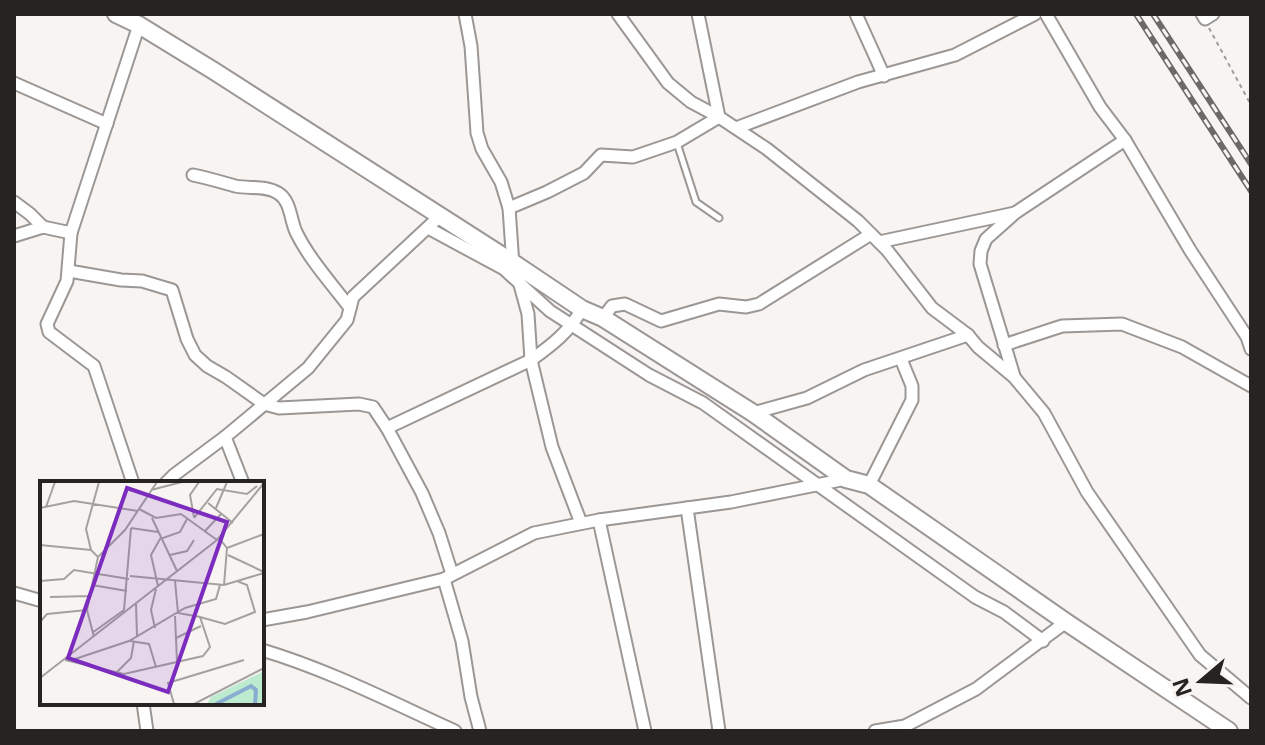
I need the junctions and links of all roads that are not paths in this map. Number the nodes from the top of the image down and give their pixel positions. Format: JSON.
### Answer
{"nodes":[{"id":1,"x":465,"y":14,"type":"edge"},
{"id":2,"x":618,"y":14,"type":"edge"},
{"id":3,"x":698,"y":14,"type":"edge"},
{"id":4,"x":856,"y":14,"type":"edge"},
{"id":5,"x":1035,"y":14,"type":"edge"},
{"id":6,"x":1046,"y":14,"type":"edge"},
{"id":7,"x":121,"y":15,"type":"edge"},
{"id":8,"x":139,"y":25,"type":"junction"},
{"id":9,"x":884,"y":76,"type":"junction"},
{"id":10,"x":14,"y":83,"type":"edge"},
{"id":11,"x":719,"y":117,"type":"junction"},
{"id":12,"x":107,"y":124,"type":"junction"},
{"id":13,"x":736,"y":128,"type":"junction"},
{"id":14,"x":1125,"y":140,"type":"junction"},
{"id":15,"x":677,"y":142,"type":"junction"},
{"id":16,"x":193,"y":175,"type":"dead end"},
{"id":17,"x":14,"y":202,"type":"edge"},
{"id":18,"x":509,"y":208,"type":"junction"},
{"id":19,"x":1015,"y":213,"type":"junction"},
{"id":20,"x":719,"y":218,"type":"dead end"},
{"id":21,"x":434,"y":222,"type":"junction"},
{"id":22,"x":43,"y":227,"type":"junction"},
{"id":23,"x":71,"y":233,"type":"junction"},
{"id":24,"x":14,"y":236,"type":"edge"},
{"id":25,"x":875,"y":238,"type":"junction"},
{"id":26,"x":512,"y":262,"type":"junction"},
{"id":27,"x":69,"y":271,"type":"junction"},
{"id":28,"x":520,"y":283,"type":"junction"},
{"id":29,"x":350,"y":308,"type":"junction"},
{"id":30,"x":582,"y":309,"type":"junction"},
{"id":31,"x":603,"y":318,"type":"junction"},
{"id":32,"x":573,"y":325,"type":"junction"},
{"id":33,"x":968,"y":335,"type":"junction"},
{"id":34,"x":1004,"y":345,"type":"junction"},
{"id":35,"x":1251,"y":349,"type":"edge"},
{"id":36,"x":901,"y":359,"type":"junction"},
{"id":37,"x":531,"y":360,"type":"junction"},
{"id":38,"x":1014,"y":377,"type":"junction"},
{"id":39,"x":1251,"y":386,"type":"edge"},
{"id":40,"x":264,"y":404,"type":"junction"},
{"id":41,"x":753,"y":413,"type":"junction"},
{"id":42,"x":387,"y":428,"type":"junction"},
{"id":43,"x":225,"y":437,"type":"junction"},
{"id":44,"x":846,"y":479,"type":"junction"},
{"id":45,"x":132,"y":481,"type":"edge"},
{"id":46,"x":168,"y":481,"type":"edge"},
{"id":47,"x":242,"y":481,"type":"edge"},
{"id":48,"x":817,"y":484,"type":"junction"},
{"id":49,"x":869,"y":485,"type":"junction"},
{"id":50,"x":687,"y":508,"type":"junction"},
{"id":51,"x":599,"y":520,"type":"junction"},
{"id":52,"x":581,"y":523,"type":"junction"},
{"id":53,"x":448,"y":576,"type":"junction"},
{"id":54,"x":14,"y":593,"type":"edge"},
{"id":55,"x":40,"y":600,"type":"edge"},
{"id":56,"x":264,"y":620,"type":"edge"},
{"id":57,"x":1066,"y":622,"type":"junction"},
{"id":58,"x":1043,"y":641,"type":"junction"},
{"id":59,"x":264,"y":650,"type":"edge"},
{"id":60,"x":1251,"y":698,"type":"edge"},
{"id":61,"x":143,"y":705,"type":"edge"},
{"id":62,"x":906,"y":728,"type":"edge"},
{"id":63,"x":147,"y":731,"type":"edge"},
{"id":64,"x":455,"y":731,"type":"edge"},
{"id":65,"x":480,"y":731,"type":"edge"},
{"id":66,"x":645,"y":731,"type":"edge"},
{"id":67,"x":719,"y":731,"type":"edge"},
{"id":68,"x":875,"y":731,"type":"edge"},
{"id":69,"x":1229,"y":731,"type":"edge"}],
"edges":[{"from":1,"to":18,"type":"street"},
{"from":2,"to":11,"type":"street"},
{"from":3,"to":11,"type":"street"},
{"from":4,"to":9,"type":"street"},
{"from":5,"to":9,"type":"street"},
{"from":6,"to":14,"type":"street"},
{"from":7,"to":8,"type":"street"},
{"from":8,"to":12,"type":"street"},
{"from":8,"to":21,"type":"street"},
{"from":9,"to":13,"type":"street"},
{"from":10,"to":12,"type":"street"},
{"from":11,"to":13,"type":"street"},
{"from":11,"to":15,"type":"street"},
{"from":12,"to":23,"type":"street"},
{"from":13,"to":25,"type":"street"},
{"from":14,"to":19,"type":"street"},
{"from":14,"to":35,"type":"street"},
{"from":15,"to":18,"type":"street"},
{"from":15,"to":20,"type":"lane"},
{"from":16,"to":29,"type":"street"},
{"from":17,"to":22,"type":"street"},
{"from":18,"to":26,"type":"street"},
{"from":19,"to":25,"type":"street"},
{"from":19,"to":34,"type":"street"},
{"from":21,"to":26,"type":"street"},
{"from":21,"to":28,"type":"street"},
{"from":21,"to":29,"type":"street"},
{"from":22,"to":23,"type":"street"},
{"from":22,"to":24,"type":"street"},
{"from":23,"to":27,"type":"street"},
{"from":25,"to":31,"type":"street"},
{"from":25,"to":33,"type":"street"},
{"from":26,"to":28,"type":"street"},
{"from":26,"to":30,"type":"street"},
{"from":27,"to":40,"type":"street"},
{"from":27,"to":45,"type":"street"},
{"from":28,"to":32,"type":"street"},
{"from":28,"to":37,"type":"street"},
{"from":29,"to":40,"type":"street"},
{"from":30,"to":31,"type":"street"},
{"from":30,"to":32,"type":"street"},
{"from":31,"to":41,"type":"street"},
{"from":32,"to":37,"type":"street"},
{"from":32,"to":48,"type":"street"},
{"from":33,"to":36,"type":"street"},
{"from":33,"to":38,"type":"street"},
{"from":34,"to":38,"type":"street"},
{"from":34,"to":39,"type":"street"},
{"from":36,"to":41,"type":"street"},
{"from":36,"to":49,"type":"street"},
{"from":37,"to":42,"type":"street"},
{"from":37,"to":52,"type":"street"},
{"from":38,"to":60,"type":"street"},
{"from":40,"to":42,"type":"street"},
{"from":40,"to":43,"type":"street"},
{"from":41,"to":44,"type":"street"},
{"from":42,"to":53,"type":"street"},
{"from":43,"to":46,"type":"street"},
{"from":43,"to":47,"type":"street"},
{"from":44,"to":48,"type":"street"},
{"from":44,"to":49,"type":"street"},
{"from":48,"to":50,"type":"street"},
{"from":48,"to":58,"type":"street"},
{"from":49,"to":57,"type":"street"},
{"from":50,"to":51,"type":"street"},
{"from":50,"to":67,"type":"street"},
{"from":51,"to":52,"type":"street"},
{"from":51,"to":66,"type":"street"},
{"from":52,"to":53,"type":"street"},
{"from":53,"to":56,"type":"street"},
{"from":53,"to":65,"type":"street"},
{"from":54,"to":55,"type":"street"},
{"from":57,"to":58,"type":"street"},
{"from":57,"to":69,"type":"street"},
{"from":58,"to":62,"type":"street"},
{"from":59,"to":64,"type":"street"},
{"from":61,"to":63,"type":"street"},
{"from":62,"to":68,"type":"street"}]}
